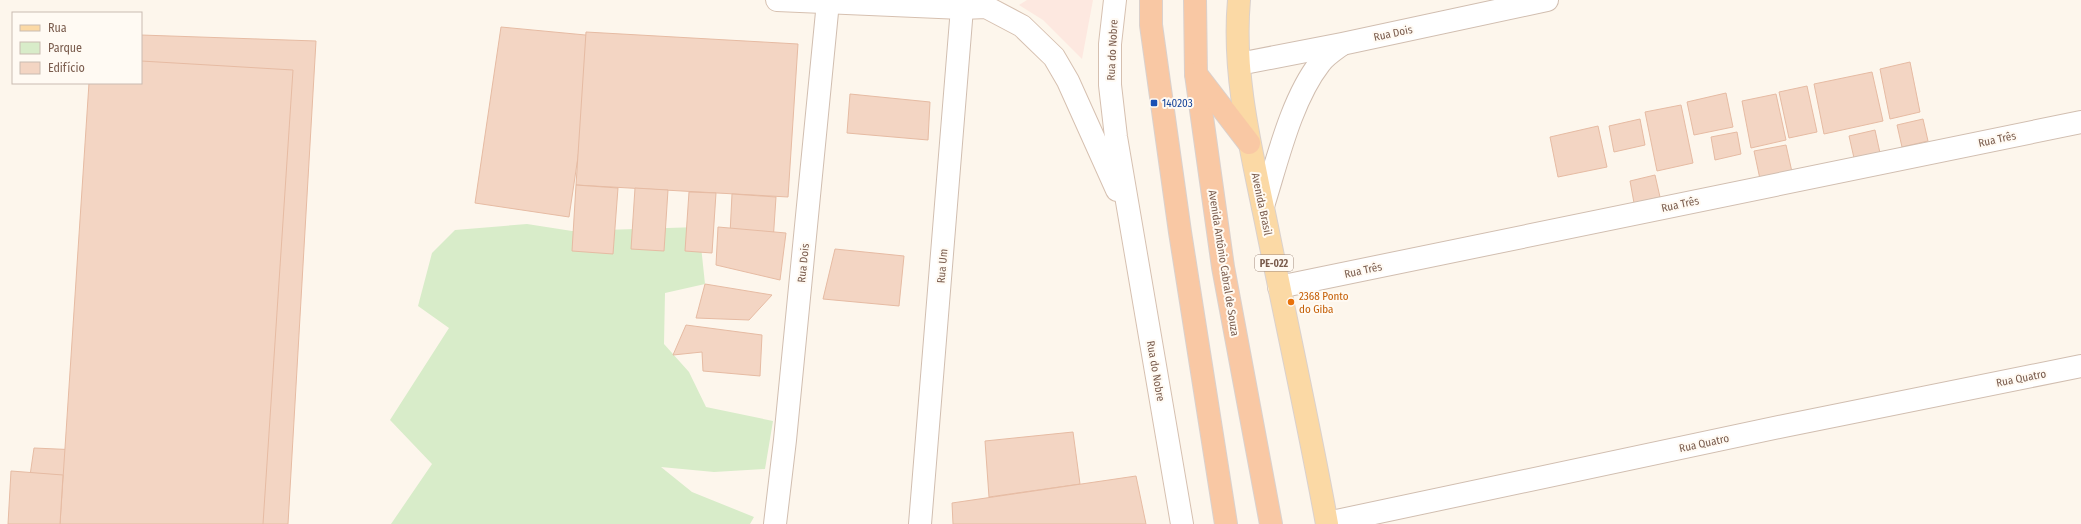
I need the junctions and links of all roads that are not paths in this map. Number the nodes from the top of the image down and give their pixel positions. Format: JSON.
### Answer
{"nodes":[{"id":1,"x":777,"y":0,"type":"edge"},
{"id":2,"x":1115,"y":0,"type":"edge"},
{"id":3,"x":1151,"y":0,"type":"edge"},
{"id":4,"x":1195,"y":0,"type":"edge"},
{"id":5,"x":1239,"y":0,"type":"edge"},
{"id":6,"x":1547,"y":0,"type":"edge"},
{"id":7,"x":828,"y":2,"type":"junction"},
{"id":8,"x":991,"y":4,"type":"edge"},
{"id":9,"x":962,"y":8,"type":"junction"},
{"id":10,"x":1342,"y":44,"type":"junction"},
{"id":11,"x":1239,"y":64,"type":"junction"},
{"id":12,"x":1196,"y":74,"type":"junction"},
{"id":13,"x":2081,"y":122,"type":"edge"},
{"id":14,"x":1249,"y":143,"type":"junction"},
{"id":15,"x":1262,"y":206,"type":"junction"},
{"id":16,"x":1130,"y":218,"type":"junction"},
{"id":17,"x":1279,"y":287,"type":"junction"},
{"id":18,"x":2081,"y":366,"type":"edge"},
{"id":19,"x":1327,"y":523,"type":"edge"},
{"id":20,"x":775,"y":524,"type":"edge"},
{"id":21,"x":920,"y":524,"type":"edge"},
{"id":22,"x":1182,"y":524,"type":"edge"},
{"id":23,"x":1226,"y":524,"type":"edge"},
{"id":24,"x":1271,"y":524,"type":"edge"}],
"edges":[{"from":1,"to":7,"type":"street","name":"Rua do Nobre"},
{"from":2,"to":16,"type":"street","name":"Rua do Nobre"},
{"from":3,"to":23,"type":"highway"},
{"from":4,"to":12,"type":"highway","name":"Avenida Antônio Cabral de Souza"},
{"from":5,"to":11,"type":"main road","name":"Avenida Brasil","number":"PE-022"},
{"from":6,"to":10,"type":"street","name":"Rua Dois"},
{"from":7,"to":9,"type":"street","name":"Rua do Nobre"},
{"from":7,"to":20,"type":"street","name":"Rua Dois"},
{"from":8,"to":9,"type":"street","name":"Rua do Nobre"},
{"from":8,"to":16,"type":"street","name":"Rua do Nobre"},
{"from":9,"to":21,"type":"street","name":"Rua Um"},
{"from":10,"to":11,"type":"street","name":"Rua Dois"},
{"from":10,"to":15,"type":"street"},
{"from":11,"to":14,"type":"main road","name":"Avenida Brasil","number":"PE-022"},
{"from":12,"to":14,"type":"highway"},
{"from":12,"to":24,"type":"highway","name":"Avenida Antônio Cabral de Souza"},
{"from":13,"to":17,"type":"street","name":"Rua Três"},
{"from":14,"to":15,"type":"main road","name":"Avenida Brasil","number":"PE-022"},
{"from":15,"to":17,"type":"main road","name":"Avenida Brasil","number":"PE-022"},
{"from":16,"to":22,"type":"street","name":"Rua do Nobre"},
{"from":17,"to":19,"type":"main road","name":"Avenida Brasil","number":"PE-022"},
{"from":18,"to":19,"type":"street","name":"Rua Quatro"}]}
